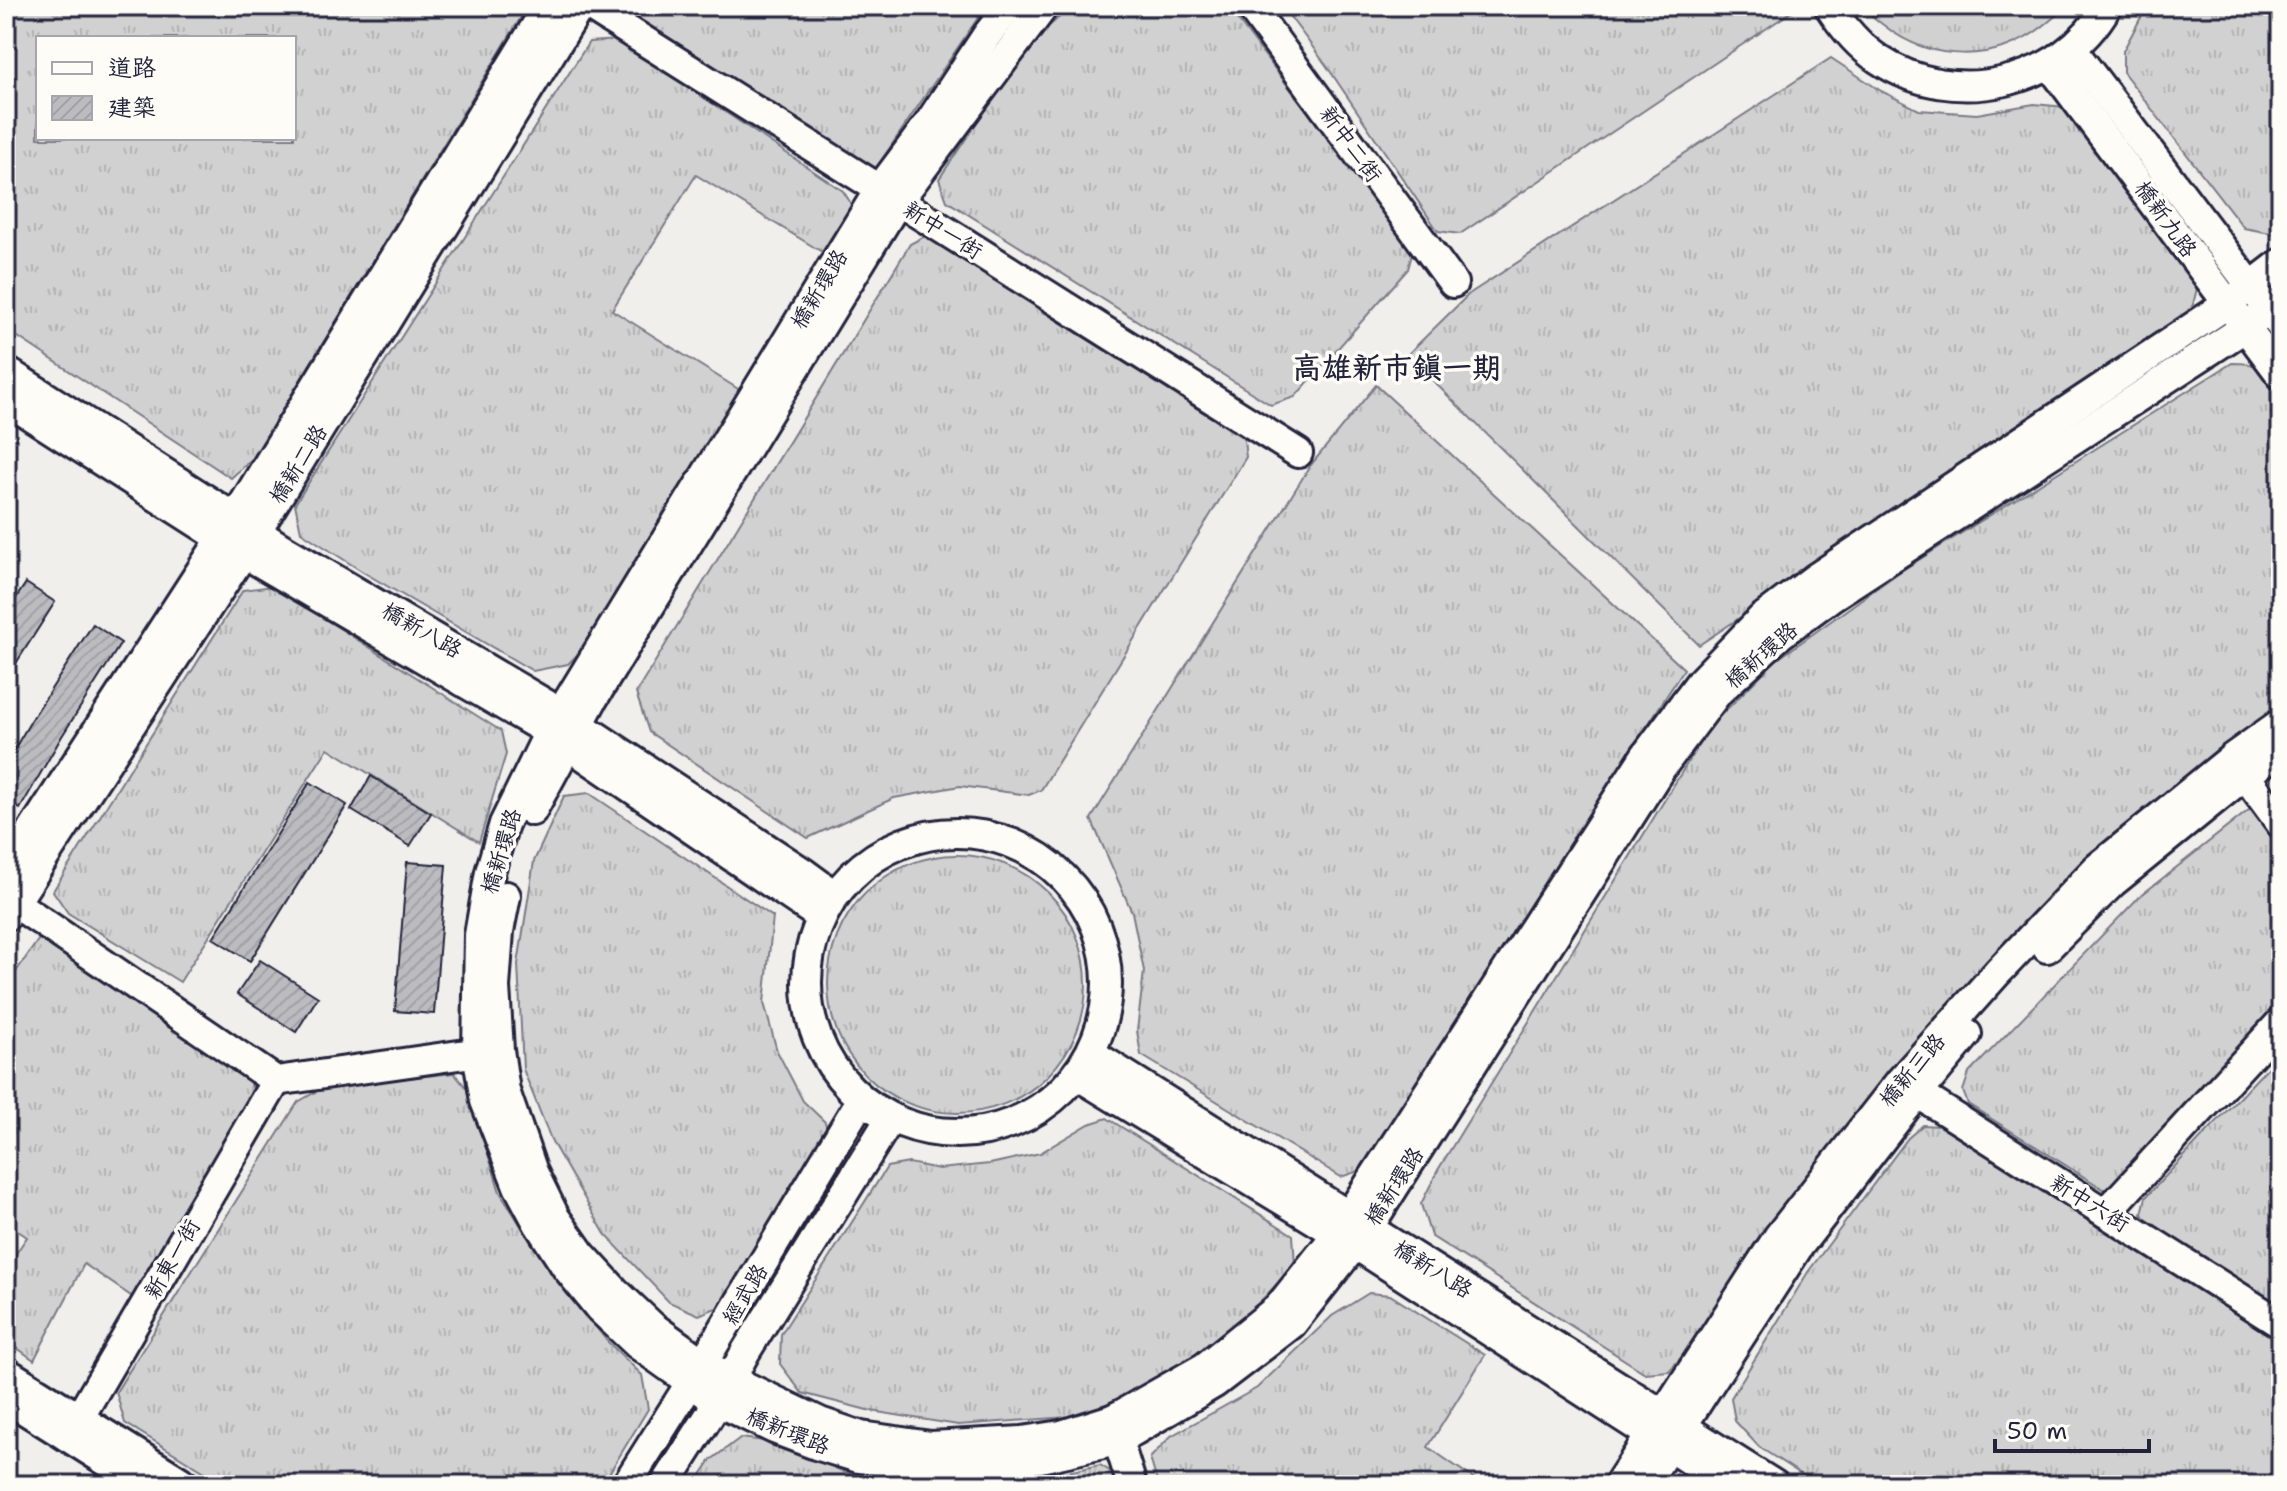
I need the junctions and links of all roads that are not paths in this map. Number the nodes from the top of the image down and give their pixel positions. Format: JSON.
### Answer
{"nodes":[{"id":1,"x":548,"y":6,"type":"edge"},
{"id":2,"x":580,"y":6,"type":"edge"},
{"id":3,"x":589,"y":6,"type":"edge"},
{"id":4,"x":1010,"y":6,"type":"edge"},
{"id":5,"x":1044,"y":6,"type":"edge"},
{"id":6,"x":1250,"y":6,"type":"edge"},
{"id":7,"x":1829,"y":6,"type":"edge"},
{"id":8,"x":2107,"y":6,"type":"edge"},
{"id":9,"x":2061,"y":57,"type":"junction"},
{"id":10,"x":889,"y":195,"type":"junction"},
{"id":11,"x":2281,"y":263,"type":"edge"},
{"id":12,"x":1453,"y":283,"type":"dead end"},
{"id":13,"x":2252,"y":286,"type":"junction"},
{"id":14,"x":2229,"y":303,"type":"junction"},
{"id":15,"x":2277,"y":312,"type":"edge"},
{"id":16,"x":2246,"y":327,"type":"junction"},
{"id":17,"x":6,"y":371,"type":"edge"},
{"id":18,"x":2281,"y":375,"type":"edge"},
{"id":19,"x":6,"y":400,"type":"edge"},
{"id":20,"x":1298,"y":453,"type":"dead end"},
{"id":21,"x":240,"y":535,"type":"junction"},
{"id":22,"x":2281,"y":723,"type":"edge"},
{"id":23,"x":564,"y":728,"type":"junction"},
{"id":24,"x":2281,"y":750,"type":"edge"},
{"id":25,"x":2239,"y":767,"type":"junction"},
{"id":26,"x":2281,"y":824,"type":"edge"},
{"id":27,"x":6,"y":871,"type":"edge"},
{"id":28,"x":9,"y":906,"type":"edge"},
{"id":29,"x":828,"y":906,"type":"junction"},
{"id":30,"x":2281,"y":1022,"type":"edge"},
{"id":31,"x":488,"y":1051,"type":"junction"},
{"id":32,"x":1084,"y":1064,"type":"junction"},
{"id":33,"x":276,"y":1081,"type":"junction"},
{"id":34,"x":1909,"y":1087,"type":"junction"},
{"id":35,"x":861,"y":1100,"type":"junction"},
{"id":36,"x":890,"y":1119,"type":"junction"},
{"id":37,"x":2106,"y":1213,"type":"junction"},
{"id":38,"x":1352,"y":1231,"type":"junction"},
{"id":39,"x":2281,"y":1324,"type":"edge"},
{"id":40,"x":6,"y":1372,"type":"edge"},
{"id":41,"x":696,"y":1373,"type":"junction"},
{"id":42,"x":724,"y":1391,"type":"junction"},
{"id":43,"x":6,"y":1398,"type":"edge"},
{"id":44,"x":73,"y":1428,"type":"junction"},
{"id":45,"x":1114,"y":1430,"type":"junction"},
{"id":46,"x":1665,"y":1430,"type":"junction"},
{"id":47,"x":144,"y":1485,"type":"edge"},
{"id":48,"x":186,"y":1485,"type":"edge"},
{"id":49,"x":626,"y":1485,"type":"edge"},
{"id":50,"x":665,"y":1485,"type":"edge"},
{"id":51,"x":1132,"y":1485,"type":"edge"},
{"id":52,"x":1618,"y":1485,"type":"edge"},
{"id":53,"x":1644,"y":1485,"type":"edge"},
{"id":54,"x":1728,"y":1485,"type":"edge"},
{"id":55,"x":1775,"y":1485,"type":"edge"}],
"edges":[{"from":1,"to":21,"type":"street","name":"橋新二路"},
{"from":2,"to":21,"type":"street","name":"橋新二路"},
{"from":3,"to":10,"type":"street","name":"新中一街"},
{"from":4,"to":10,"type":"street","name":"橋新環路"},
{"from":5,"to":10,"type":"street","name":"橋新環路"},
{"from":6,"to":12,"type":"street","name":"新中二街"},
{"from":7,"to":9,"type":"street"},
{"from":8,"to":9,"type":"street"},
{"from":9,"to":13,"type":"street","name":"橋新九路"},
{"from":9,"to":14,"type":"street","name":"橋新九路"},
{"from":10,"to":20,"type":"street","name":"新中一街"},
{"from":10,"to":23,"type":"street","name":"橋新環路"},
{"from":11,"to":13,"type":"street","name":"橋新環路"},
{"from":13,"to":14,"type":"street","name":"橋新環路"},
{"from":13,"to":15,"type":"street","name":"橋新九路"},
{"from":14,"to":16,"type":"street","name":"橋新九路"},
{"from":14,"to":38,"type":"street","name":"橋新環路"},
{"from":15,"to":16,"type":"street","name":"橋新環路"},
{"from":16,"to":18,"type":"street","name":"橋新九路"},
{"from":16,"to":38,"type":"street","name":"橋新環路"},
{"from":17,"to":21,"type":"street","name":"橋新八路"},
{"from":19,"to":21,"type":"street","name":"橋新八路"},
{"from":21,"to":23,"type":"street","name":"橋新八路"},
{"from":21,"to":27,"type":"street","name":"橋新二路"},
{"from":21,"to":28,"type":"street","name":"橋新二路"},
{"from":22,"to":25,"type":"street","name":"橋新三路"},
{"from":23,"to":29,"type":"street","name":"橋新八路"},
{"from":23,"to":31,"type":"street","name":"橋新環路"},
{"from":24,"to":25,"type":"street","name":"橋新三路"},
{"from":25,"to":26,"type":"street"},
{"from":25,"to":34,"type":"street","name":"橋新三路"},
{"from":28,"to":33,"type":"street"},
{"from":29,"to":32,"type":"street"},
{"from":29,"to":35,"type":"street"},
{"from":30,"to":37,"type":"street"},
{"from":31,"to":33,"type":"street"},
{"from":31,"to":41,"type":"street","name":"橋新環路"},
{"from":32,"to":36,"type":"street"},
{"from":32,"to":38,"type":"street","name":"橋新八路"},
{"from":33,"to":44,"type":"street","name":"新東一街"},
{"from":34,"to":37,"type":"street","name":"新中六街"},
{"from":34,"to":46,"type":"street","name":"橋新三路"},
{"from":35,"to":36,"type":"street"},
{"from":35,"to":41,"type":"street","name":"經武路"},
{"from":36,"to":42,"type":"street","name":"經武路"},
{"from":37,"to":39,"type":"street","name":"新中六街"},
{"from":38,"to":45,"type":"street","name":"橋新環路"},
{"from":38,"to":46,"type":"street","name":"橋新八路"},
{"from":40,"to":44,"type":"street"},
{"from":41,"to":42,"type":"street","name":"橋新環路"},
{"from":41,"to":49,"type":"street","name":"經武路"},
{"from":42,"to":45,"type":"street","name":"橋新環路"},
{"from":42,"to":50,"type":"street","name":"經武路"},
{"from":43,"to":44,"type":"street"},
{"from":44,"to":47,"type":"street"},
{"from":44,"to":48,"type":"street"},
{"from":45,"to":51,"type":"street"},
{"from":46,"to":52,"type":"street","name":"橋新三路"},
{"from":46,"to":53,"type":"street","name":"橋新三路"},
{"from":46,"to":54,"type":"street","name":"橋新八路"},
{"from":46,"to":55,"type":"street","name":"橋新八路"}]}
